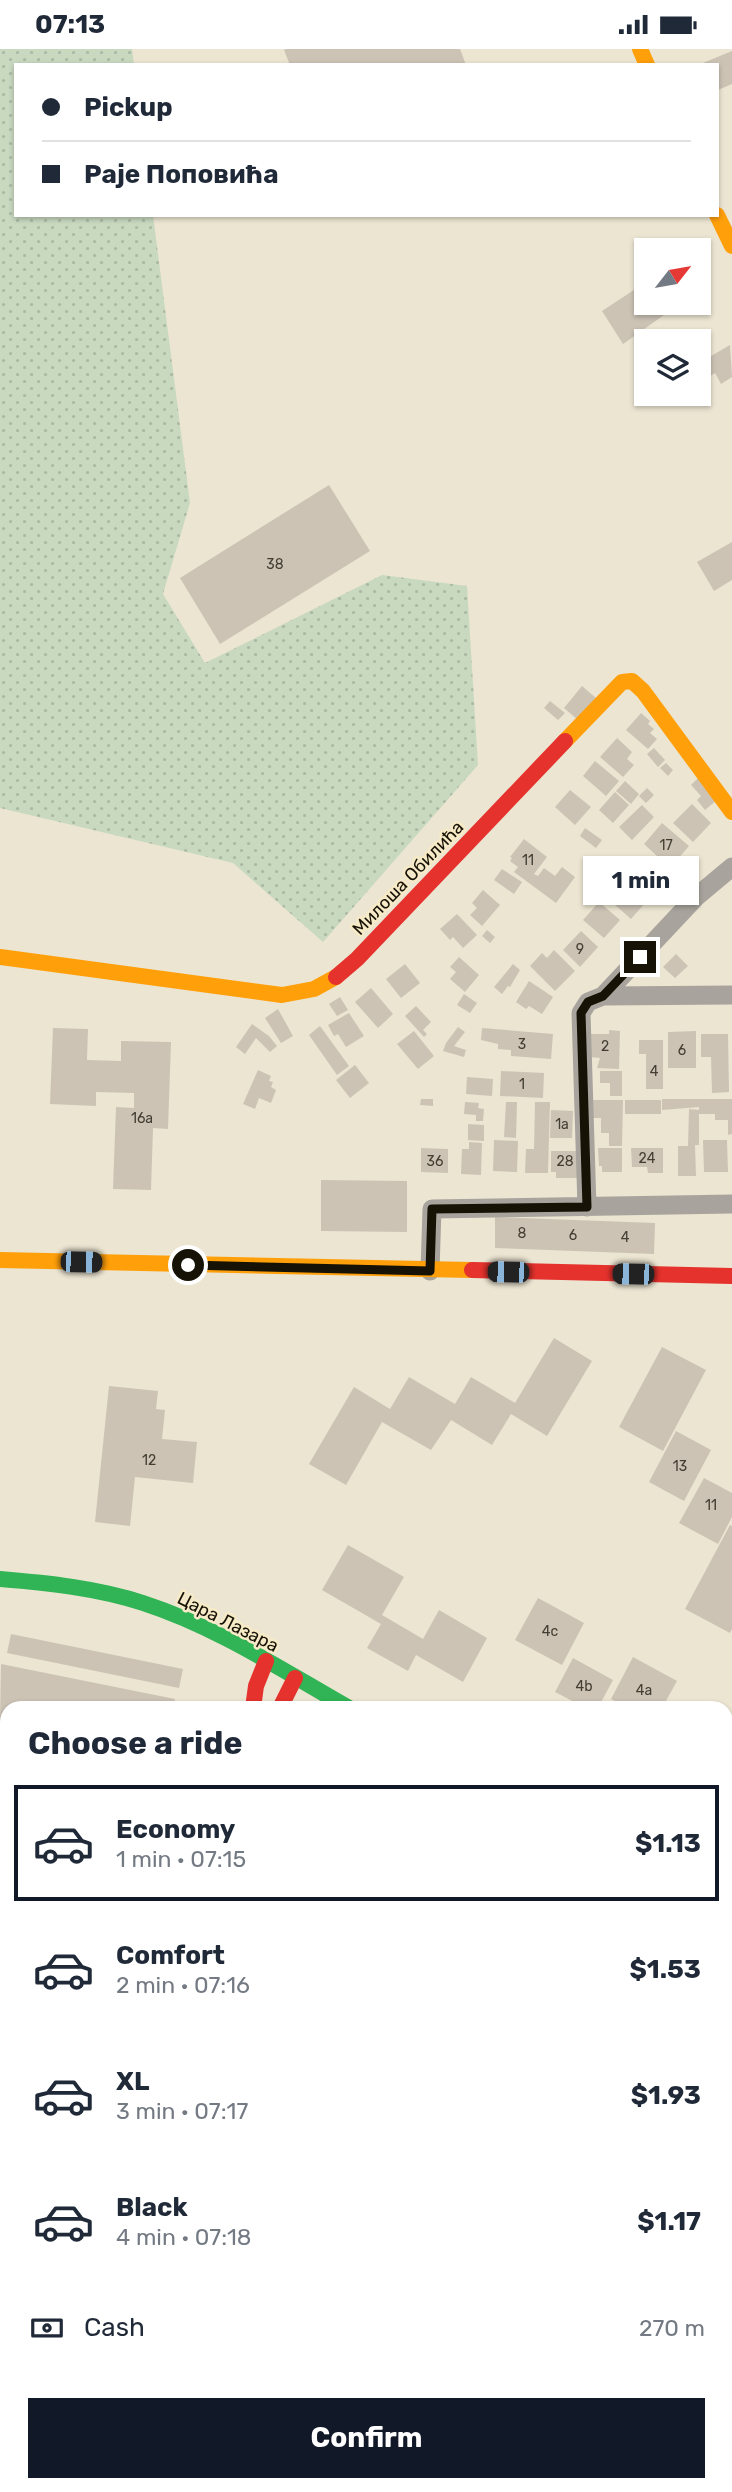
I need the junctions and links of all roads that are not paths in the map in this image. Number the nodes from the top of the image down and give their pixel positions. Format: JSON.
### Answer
{"nodes":[{"id":1,"x":718,"y":217,"type":"edge"},
{"id":2,"x":732,"y":246,"type":"edge"},
{"id":3,"x":732,"y":812,"type":"edge"},
{"id":4,"x":732,"y":867,"type":"edge"},
{"id":5,"x":0,"y":957,"type":"edge"},
{"id":6,"x":732,"y":995,"type":"edge"},
{"id":7,"x":603,"y":996,"type":"junction"},
{"id":8,"x":732,"y":1204,"type":"edge"},
{"id":9,"x":587,"y":1207,"type":"junction"},
{"id":10,"x":0,"y":1260,"type":"edge"},
{"id":11,"x":430,"y":1271,"type":"junction"},
{"id":12,"x":732,"y":1276,"type":"edge"},
{"id":13,"x":0,"y":1579,"type":"edge"},
{"id":14,"x":266,"y":1661,"type":"junction"},
{"id":15,"x":295,"y":1678,"type":"junction"},
{"id":16,"x":254,"y":1701,"type":"edge"},
{"id":17,"x":284,"y":1701,"type":"edge"},
{"id":18,"x":336,"y":1701,"type":"edge"}],
"edges":[{"from":1,"to":2,"type":"street"},
{"from":3,"to":5,"type":"street","name":"Милоша Обилића"},
{"from":4,"to":7,"type":"street"},
{"from":6,"to":7,"type":"street"},
{"from":7,"to":9,"type":"street"},
{"from":8,"to":9,"type":"street"},
{"from":9,"to":11,"type":"street"},
{"from":10,"to":11,"type":"street"},
{"from":11,"to":12,"type":"street"},
{"from":13,"to":14,"type":"street","name":"Цара Лазара"},
{"from":14,"to":15,"type":"street","name":"Цара Лазара"},
{"from":14,"to":16,"type":"street"},
{"from":15,"to":17,"type":"street"},
{"from":15,"to":18,"type":"street","name":"Цара Лазара"}]}
